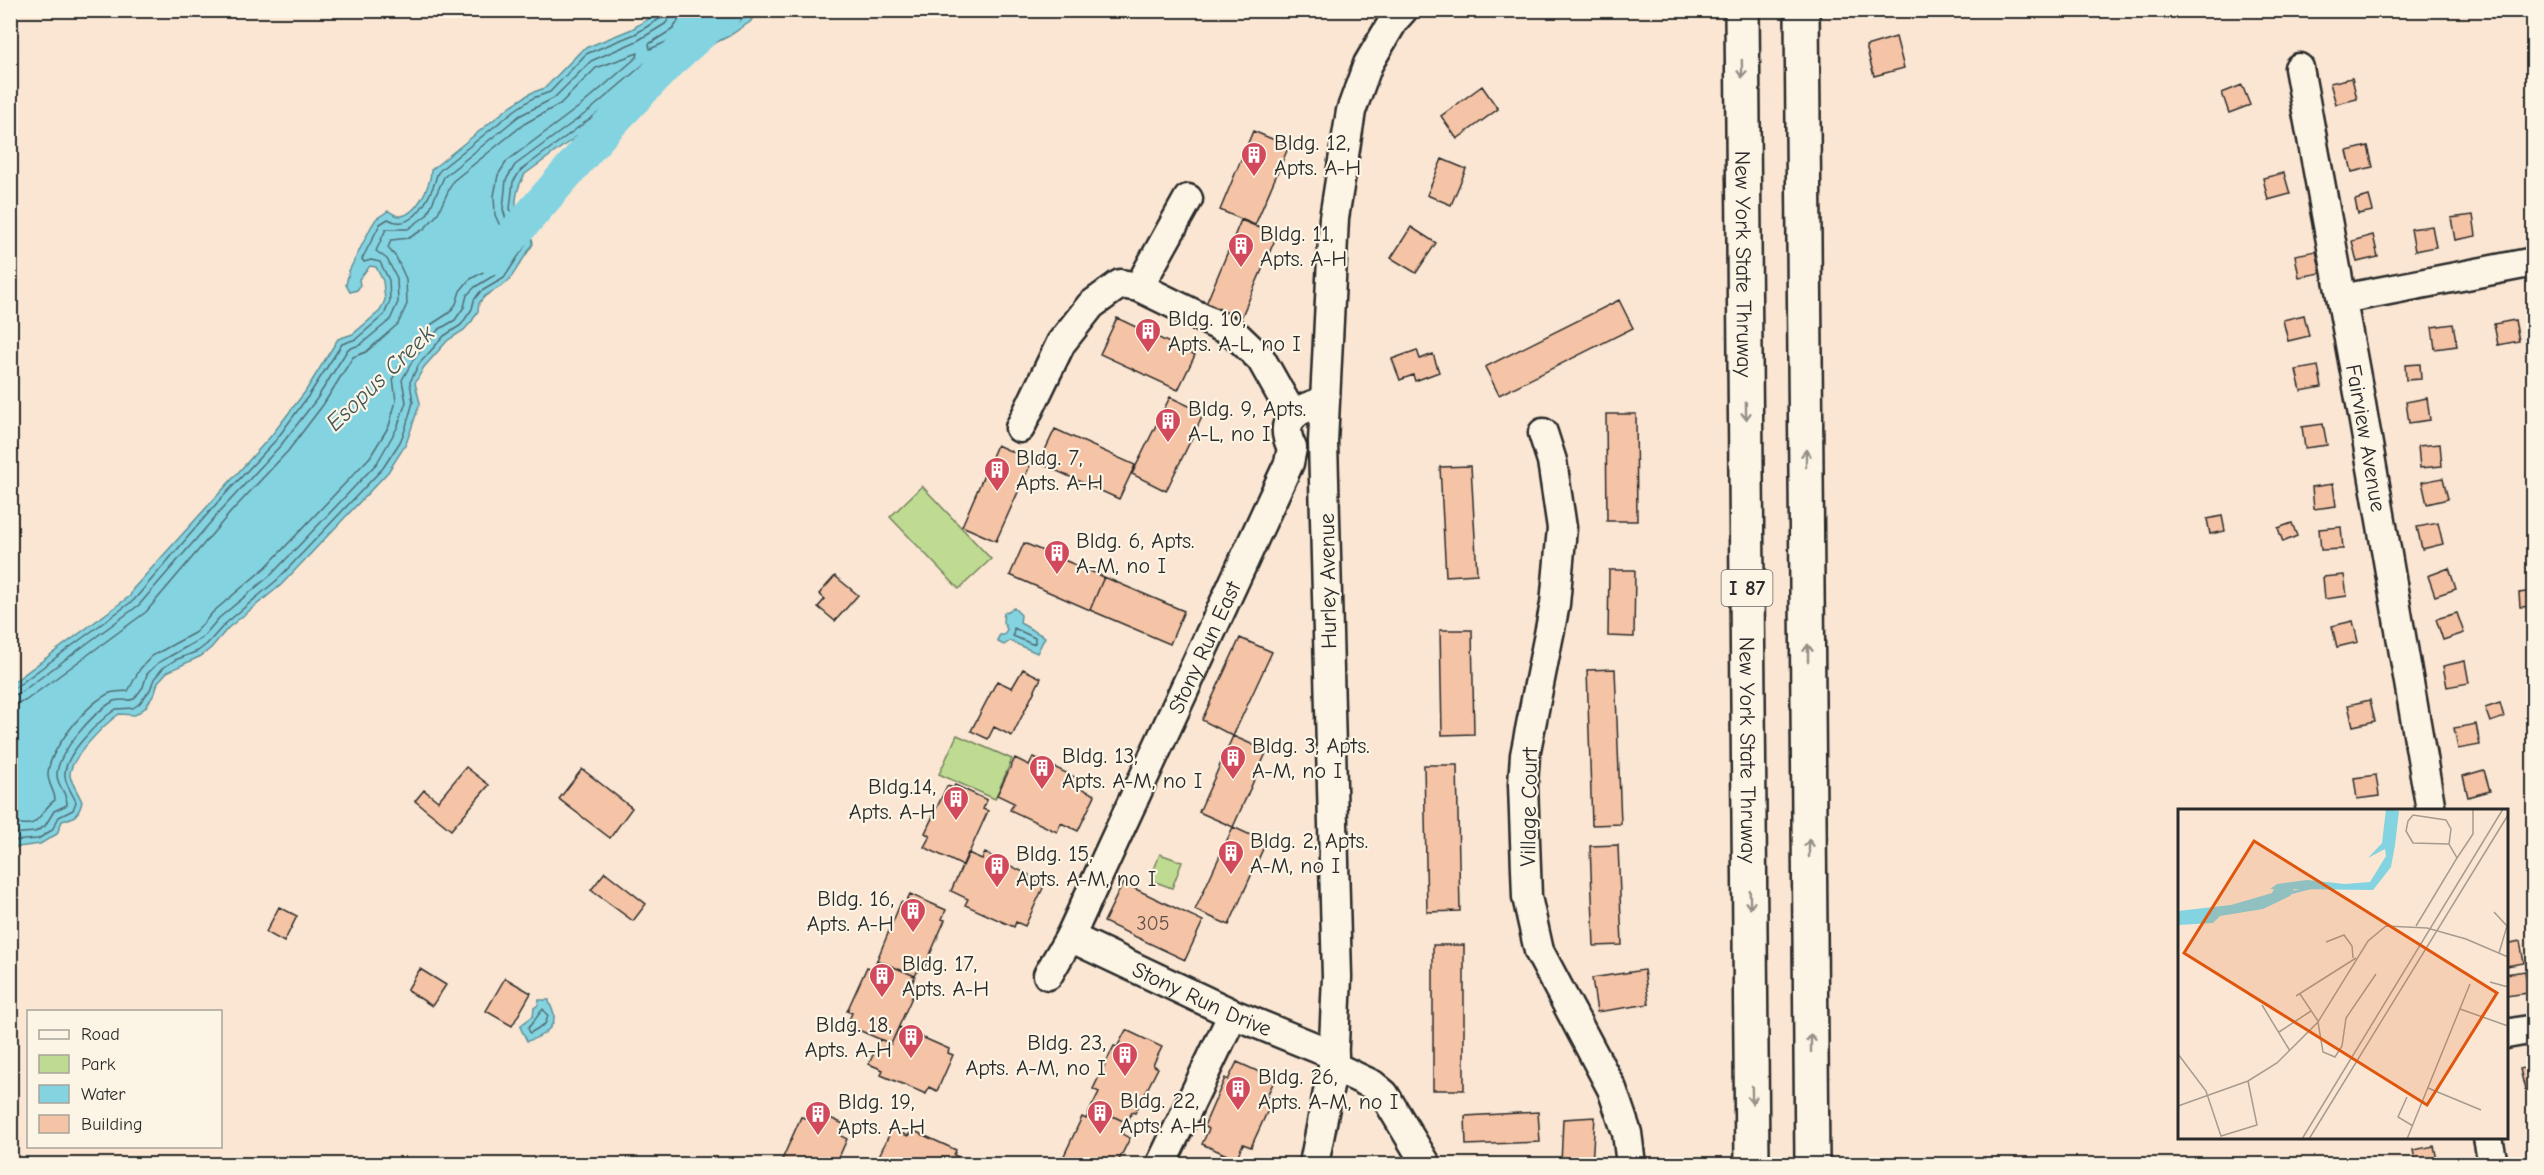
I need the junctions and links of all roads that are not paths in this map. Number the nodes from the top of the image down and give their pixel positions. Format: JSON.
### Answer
{"nodes":[{"id":1,"x":1403,"y":10,"type":"edge"},
{"id":2,"x":1742,"y":10,"type":"edge"},
{"id":3,"x":1802,"y":10,"type":"edge"},
{"id":4,"x":2299,"y":68,"type":"dead end"},
{"id":5,"x":1188,"y":199,"type":"dead end"},
{"id":6,"x":2534,"y":262,"type":"edge"},
{"id":7,"x":1139,"y":287,"type":"junction"},
{"id":8,"x":2342,"y":299,"type":"junction"},
{"id":9,"x":1324,"y":402,"type":"junction"},
{"id":10,"x":1293,"y":416,"type":"junction"},
{"id":11,"x":1020,"y":428,"type":"dead end"},
{"id":12,"x":1544,"y":433,"type":"dead end"},
{"id":13,"x":1323,"y":442,"type":"junction"},
{"id":14,"x":1292,"y":448,"type":"junction"},
{"id":15,"x":2431,"y":809,"type":"edge"},
{"id":16,"x":1070,"y":937,"type":"junction"},
{"id":17,"x":1048,"y":975,"type":"dead end"},
{"id":18,"x":1233,"y":1014,"type":"junction"},
{"id":19,"x":2534,"y":1029,"type":"edge"},
{"id":20,"x":2508,"y":1034,"type":"edge"},
{"id":21,"x":1334,"y":1060,"type":"junction"},
{"id":22,"x":2488,"y":1139,"type":"edge"},
{"id":23,"x":1161,"y":1164,"type":"edge"},
{"id":24,"x":1314,"y":1164,"type":"edge"},
{"id":25,"x":1426,"y":1164,"type":"edge"},
{"id":26,"x":1631,"y":1164,"type":"edge"},
{"id":27,"x":1752,"y":1164,"type":"edge"},
{"id":28,"x":1812,"y":1164,"type":"edge"},
{"id":29,"x":2493,"y":1164,"type":"edge"}],
"edges":[{"from":1,"to":9,"type":"street","name":"Hurley Avenue"},
{"from":2,"to":27,"type":"highway","name":"New York State Thruway","number":"I 87","one_way":true},
{"from":28,"to":3,"type":"highway","one_way":true},
{"from":4,"to":8,"type":"street","name":"Fairview Avenue"},
{"from":5,"to":7,"type":"street"},
{"from":6,"to":8,"type":"street"},
{"from":7,"to":10,"type":"street"},
{"from":7,"to":11,"type":"street"},
{"from":8,"to":15,"type":"street","name":"Fairview Avenue"},
{"from":9,"to":10,"type":"street"},
{"from":9,"to":13,"type":"street","name":"Hurley Avenue"},
{"from":10,"to":14,"type":"street","name":"Stony Run East"},
{"from":12,"to":26,"type":"street","name":"Village Court"},
{"from":13,"to":14,"type":"street"},
{"from":13,"to":21,"type":"street","name":"Hurley Avenue"},
{"from":14,"to":16,"type":"street","name":"Stony Run East"},
{"from":16,"to":17,"type":"street","name":"Stony Run East"},
{"from":16,"to":18,"type":"street","name":"Stony Run Drive"},
{"from":18,"to":21,"type":"street","name":"Stony Run Drive"},
{"from":18,"to":23,"type":"street"},
{"from":19,"to":20,"type":"street"},
{"from":21,"to":24,"type":"street","name":"Hurley Avenue"},
{"from":21,"to":25,"type":"street"},
{"from":22,"to":29,"type":"street"}]}
